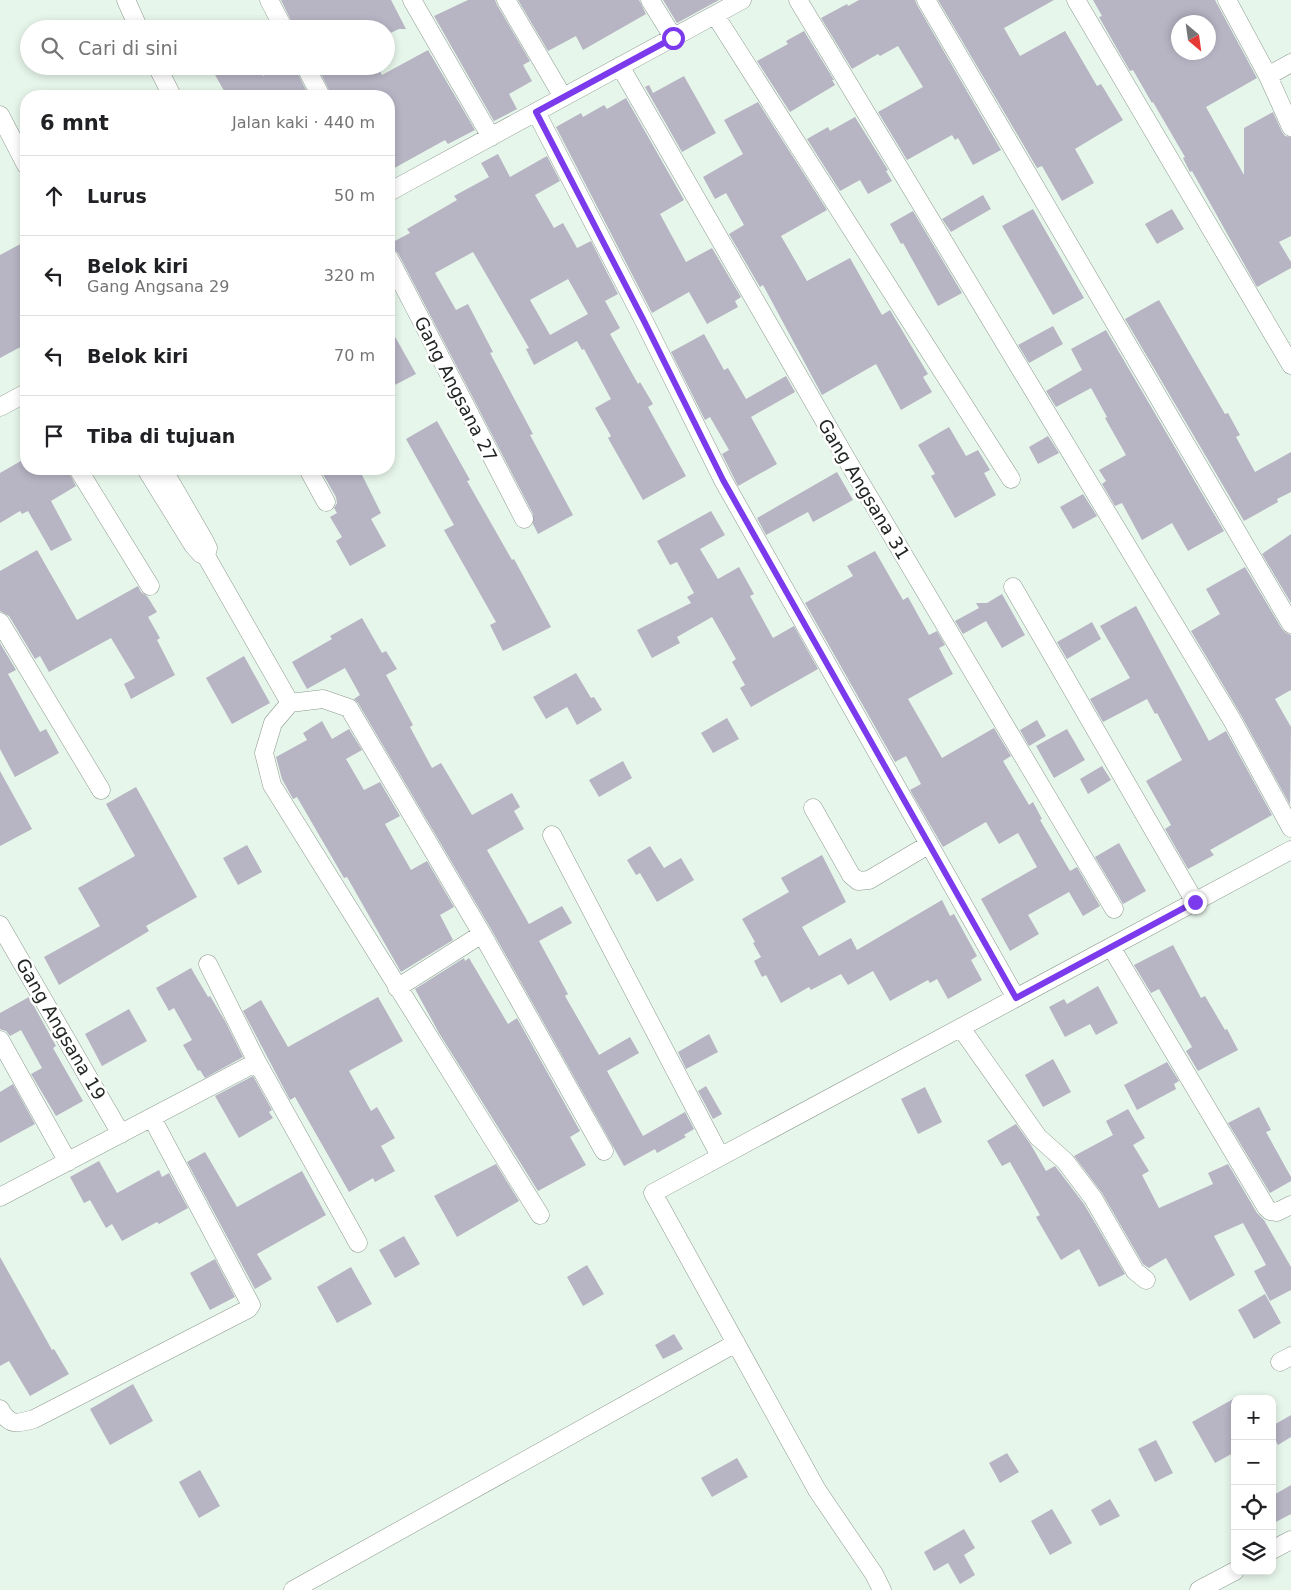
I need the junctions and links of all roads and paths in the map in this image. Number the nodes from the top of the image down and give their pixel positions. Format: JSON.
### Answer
{"nodes":[{"id":1,"x":126,"y":0,"type":"edge"},
{"id":2,"x":268,"y":0,"type":"edge"},
{"id":3,"x":412,"y":0,"type":"edge"},
{"id":4,"x":506,"y":0,"type":"edge"},
{"id":5,"x":650,"y":0,"type":"edge"},
{"id":6,"x":798,"y":0,"type":"edge"},
{"id":7,"x":926,"y":0,"type":"edge"},
{"id":8,"x":1076,"y":0,"type":"edge"},
{"id":9,"x":1227,"y":0,"type":"edge"},
{"id":10,"x":735,"y":2,"type":"edge"},
{"id":11,"x":715,"y":15,"type":"junction"},
{"id":12,"x":135,"y":20,"type":"edge"},
{"id":13,"x":279,"y":20,"type":"edge"},
{"id":14,"x":673,"y":38,"type":"junction"},
{"id":15,"x":1291,"y":63,"type":"edge"},
{"id":16,"x":620,"y":66,"type":"junction"},
{"id":17,"x":162,"y":75,"type":"edge"},
{"id":18,"x":310,"y":75,"type":"edge"},
{"id":19,"x":1268,"y":76,"type":"junction"},
{"id":20,"x":169,"y":90,"type":"edge"},
{"id":21,"x":318,"y":90,"type":"edge"},
{"id":22,"x":563,"y":98,"type":"junction"},
{"id":23,"x":536,"y":112,"type":"junction"},
{"id":24,"x":0,"y":115,"type":"edge"},
{"id":25,"x":1291,"y":127,"type":"edge"},
{"id":26,"x":491,"y":137,"type":"junction"},
{"id":27,"x":20,"y":153,"type":"edge"},
{"id":28,"x":395,"y":189,"type":"edge"},
{"id":29,"x":395,"y":270,"type":"edge"},
{"id":30,"x":1291,"y":365,"type":"edge"},
{"id":31,"x":20,"y":396,"type":"edge"},
{"id":32,"x":0,"y":406,"type":"edge"},
{"id":33,"x":82,"y":475,"type":"edge"},
{"id":34,"x":150,"y":475,"type":"edge"},
{"id":35,"x":166,"y":475,"type":"edge"},
{"id":36,"x":311,"y":475,"type":"edge"},
{"id":37,"x":1011,"y":479,"type":"dead end"},
{"id":38,"x":326,"y":502,"type":"dead end"},
{"id":39,"x":524,"y":519,"type":"dead end"},
{"id":40,"x":206,"y":556,"type":"junction"},
{"id":41,"x":150,"y":586,"type":"dead end"},
{"id":42,"x":1012,"y":587,"type":"dead end"},
{"id":43,"x":0,"y":622,"type":"edge"},
{"id":44,"x":1291,"y":624,"type":"edge"},
{"id":45,"x":290,"y":703,"type":"junction"},
{"id":46,"x":100,"y":790,"type":"dead end"},
{"id":47,"x":813,"y":808,"type":"dead end"},
{"id":48,"x":1291,"y":828,"type":"edge"},
{"id":49,"x":552,"y":835,"type":"dead end"},
{"id":50,"x":928,"y":845,"type":"junction"},
{"id":51,"x":1291,"y":850,"type":"edge"},
{"id":52,"x":1195,"y":902,"type":"junction"},
{"id":53,"x":1114,"y":910,"type":"dead end"},
{"id":54,"x":0,"y":925,"type":"edge"},
{"id":55,"x":482,"y":934,"type":"junction"},
{"id":56,"x":1111,"y":947,"type":"junction"},
{"id":57,"x":208,"y":964,"type":"dead end"},
{"id":58,"x":397,"y":988,"type":"junction"},
{"id":59,"x":1016,"y":998,"type":"junction"},
{"id":60,"x":961,"y":1028,"type":"junction"},
{"id":61,"x":0,"y":1040,"type":"edge"},
{"id":62,"x":257,"y":1062,"type":"junction"},
{"id":63,"x":152,"y":1118,"type":"junction"},
{"id":64,"x":121,"y":1134,"type":"junction"},
{"id":65,"x":604,"y":1151,"type":"dead end"},
{"id":66,"x":720,"y":1156,"type":"junction"},
{"id":67,"x":68,"y":1162,"type":"junction"},
{"id":68,"x":0,"y":1198,"type":"edge"},
{"id":69,"x":1291,"y":1205,"type":"edge"},
{"id":70,"x":540,"y":1215,"type":"dead end"},
{"id":71,"x":358,"y":1243,"type":"dead end"},
{"id":72,"x":1146,"y":1280,"type":"dead end"},
{"id":73,"x":736,"y":1343,"type":"junction"},
{"id":74,"x":0,"y":1409,"type":"edge"},
{"id":75,"x":1291,"y":1540,"type":"edge"},
{"id":76,"x":1276,"y":1548,"type":"edge"},
{"id":77,"x":1231,"y":1573,"type":"edge"},
{"id":78,"x":293,"y":1590,"type":"edge"},
{"id":79,"x":882,"y":1590,"type":"edge"},
{"id":80,"x":1199,"y":1590,"type":"edge"}],
"edges":[{"from":1,"to":12,"type":"street"},
{"from":2,"to":13,"type":"street"},
{"from":3,"to":26,"type":"street"},
{"from":4,"to":22,"type":"street"},
{"from":5,"to":14,"type":"street"},
{"from":6,"to":48,"type":"street"},
{"from":7,"to":44,"type":"street"},
{"from":8,"to":30,"type":"street"},
{"from":9,"to":19,"type":"street"},
{"from":10,"to":11,"type":"street"},
{"from":11,"to":14,"type":"street"},
{"from":11,"to":37,"type":"street"},
{"from":14,"to":16,"type":"street"},
{"from":15,"to":19,"type":"street"},
{"from":16,"to":22,"type":"street"},
{"from":16,"to":53,"type":"street","name":"Gang Angsana 31"},
{"from":17,"to":20,"type":"street"},
{"from":18,"to":21,"type":"street"},
{"from":19,"to":25,"type":"street"},
{"from":22,"to":23,"type":"street"},
{"from":23,"to":26,"type":"street"},
{"from":23,"to":50,"type":"street"},
{"from":24,"to":27,"type":"street"},
{"from":26,"to":28,"type":"street"},
{"from":29,"to":39,"type":"street","name":"Gang Angsana 27"},
{"from":31,"to":32,"type":"street"},
{"from":33,"to":41,"type":"street"},
{"from":34,"to":40,"type":"street"},
{"from":35,"to":40,"type":"street"},
{"from":36,"to":38,"type":"street"},
{"from":40,"to":45,"type":"street"},
{"from":42,"to":52,"type":"street"},
{"from":43,"to":46,"type":"street"},
{"from":45,"to":55,"type":"street"},
{"from":45,"to":58,"type":"street"},
{"from":47,"to":50,"type":"street"},
{"from":49,"to":66,"type":"street"},
{"from":50,"to":59,"type":"street"},
{"from":51,"to":52,"type":"street"},
{"from":52,"to":56,"type":"street"},
{"from":54,"to":64,"type":"street","name":"Gang Angsana 19"},
{"from":55,"to":58,"type":"street"},
{"from":55,"to":65,"type":"street"},
{"from":56,"to":59,"type":"street"},
{"from":56,"to":69,"type":"street"},
{"from":57,"to":62,"type":"street"},
{"from":58,"to":70,"type":"street"},
{"from":59,"to":60,"type":"street"},
{"from":60,"to":66,"type":"street"},
{"from":60,"to":72,"type":"street"},
{"from":61,"to":67,"type":"street"},
{"from":62,"to":63,"type":"street"},
{"from":62,"to":71,"type":"street"},
{"from":63,"to":64,"type":"street"},
{"from":63,"to":74,"type":"street"},
{"from":64,"to":67,"type":"street"},
{"from":66,"to":73,"type":"street"},
{"from":67,"to":68,"type":"street"},
{"from":73,"to":78,"type":"street"},
{"from":73,"to":79,"type":"street"},
{"from":75,"to":76,"type":"street"},
{"from":77,"to":80,"type":"street"}]}
